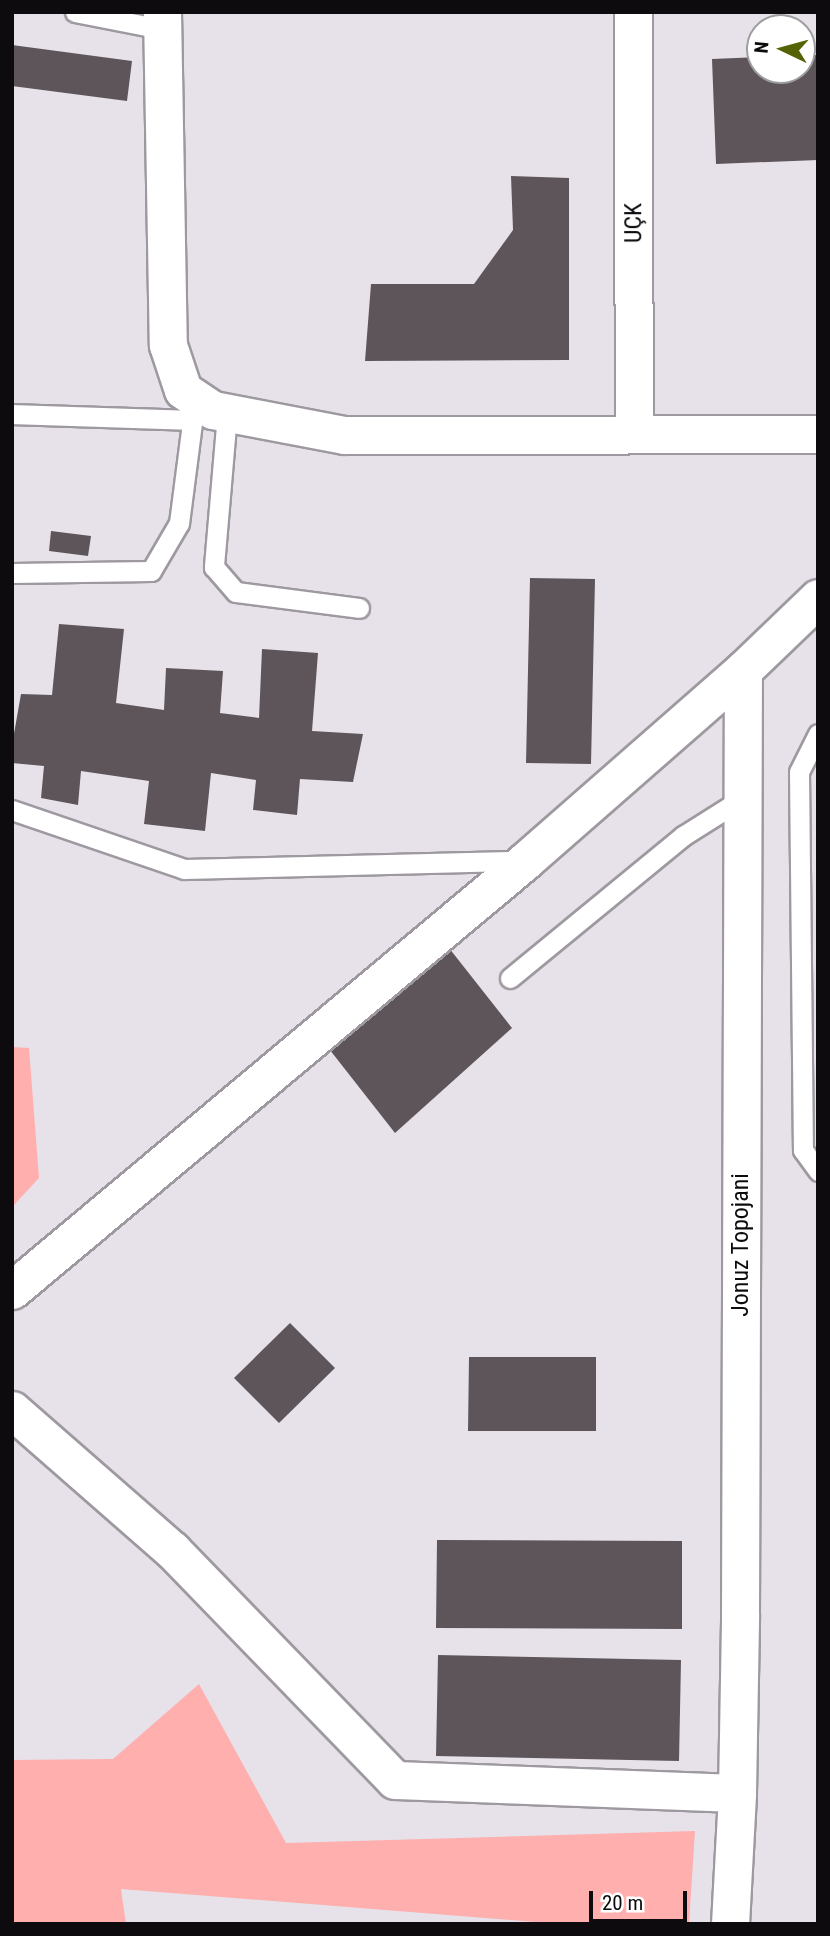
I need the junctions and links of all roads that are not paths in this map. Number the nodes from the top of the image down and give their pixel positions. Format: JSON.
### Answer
{"nodes":[{"id":1,"x":75,"y":12,"type":"edge"},
{"id":2,"x":633,"y":12,"type":"edge"},
{"id":3,"x":162,"y":21,"type":"edge"},
{"id":4,"x":205,"y":411,"type":"junction"},
{"id":5,"x":12,"y":414,"type":"edge"},
{"id":6,"x":634,"y":434,"type":"junction"},
{"id":7,"x":818,"y":434,"type":"edge"},
{"id":8,"x":12,"y":573,"type":"edge"},
{"id":9,"x":818,"y":598,"type":"edge"},
{"id":10,"x":359,"y":608,"type":"dead end"},
{"id":11,"x":743,"y":670,"type":"junction"},
{"id":12,"x":818,"y":734,"type":"edge"},
{"id":13,"x":743,"y":799,"type":"junction"},
{"id":14,"x":12,"y":810,"type":"edge"},
{"id":15,"x":525,"y":861,"type":"junction"},
{"id":16,"x":510,"y":978,"type":"dead end"},
{"id":17,"x":818,"y":1171,"type":"edge"},
{"id":18,"x":12,"y":1290,"type":"edge"},
{"id":19,"x":12,"y":1410,"type":"edge"},
{"id":20,"x":737,"y":1793,"type":"junction"},
{"id":21,"x":730,"y":1924,"type":"edge"}],
"edges":[{"from":1,"to":3,"type":"lane"},
{"from":2,"to":6,"type":"street","name":"UÇK"},
{"from":3,"to":4,"type":"street"},
{"from":4,"to":5,"type":"lane"},
{"from":4,"to":6,"type":"street"},
{"from":4,"to":8,"type":"lane"},
{"from":4,"to":10,"type":"lane"},
{"from":6,"to":7,"type":"street"},
{"from":9,"to":11,"type":"street"},
{"from":11,"to":13,"type":"street","name":"Jonuz Topojani"},
{"from":11,"to":15,"type":"street"},
{"from":12,"to":17,"type":"lane"},
{"from":13,"to":16,"type":"lane"},
{"from":13,"to":20,"type":"street","name":"Jonuz Topojani"},
{"from":14,"to":15,"type":"lane"},
{"from":15,"to":18,"type":"street"},
{"from":19,"to":20,"type":"street"},
{"from":20,"to":21,"type":"street","name":"Jonuz Topojani"}]}
